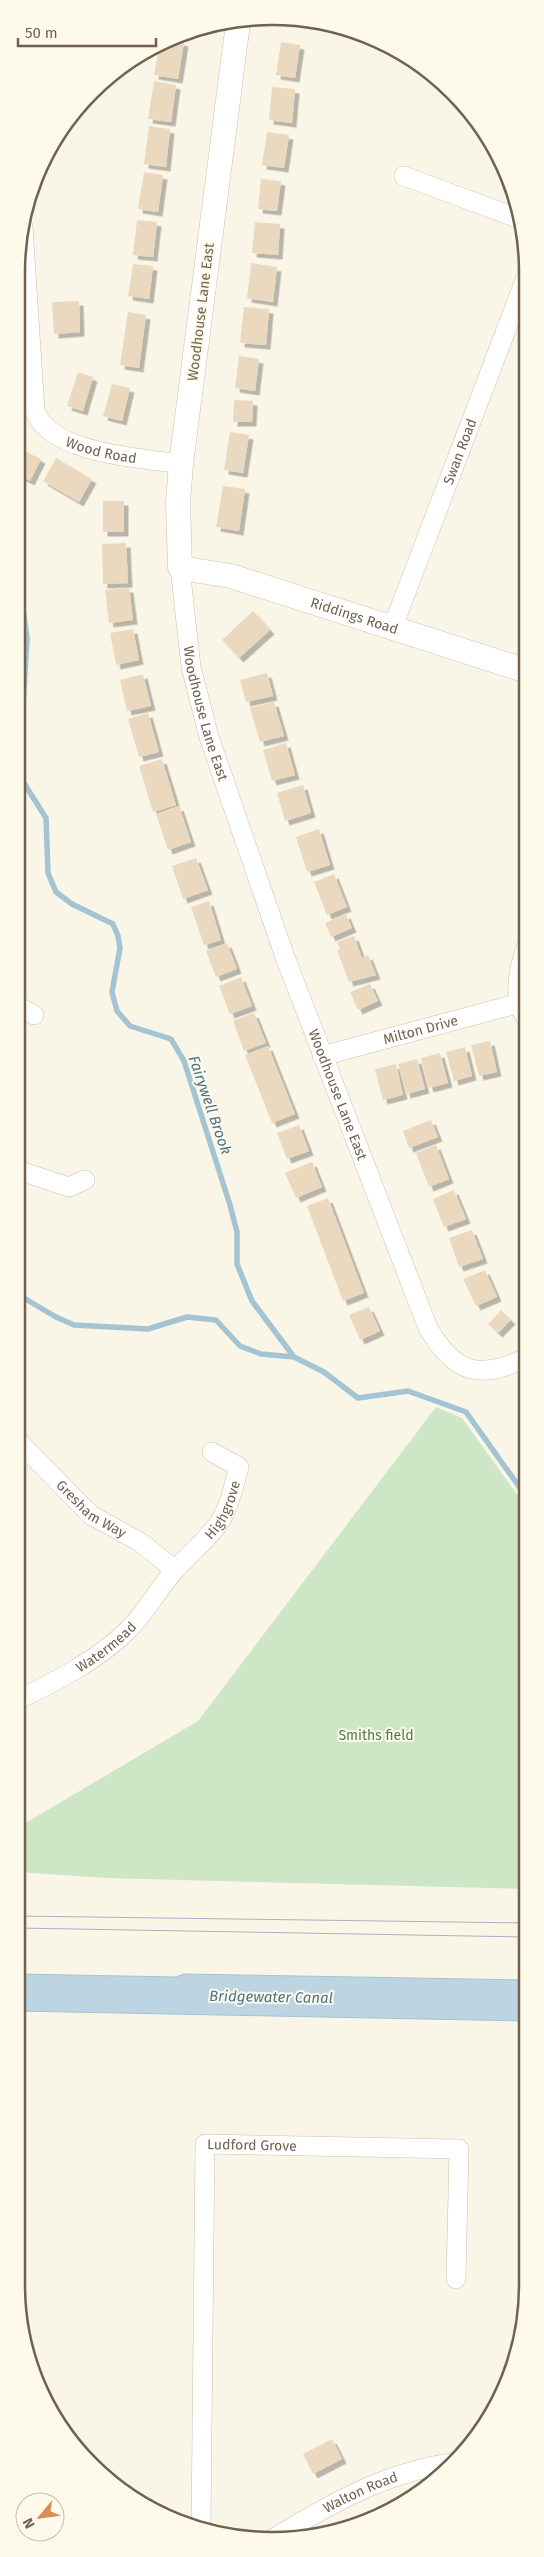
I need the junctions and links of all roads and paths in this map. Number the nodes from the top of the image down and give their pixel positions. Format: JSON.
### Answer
{"nodes":[{"id":1,"x":237,"y":27,"type":"edge"},
{"id":2,"x":404,"y":176,"type":"dead end"},
{"id":3,"x":513,"y":216,"type":"edge"},
{"id":4,"x":25,"y":271,"type":"edge"},
{"id":5,"x":519,"y":296,"type":"edge"},
{"id":6,"x":181,"y":464,"type":"junction"},
{"id":7,"x":180,"y":568,"type":"junction"},
{"id":8,"x":392,"y":629,"type":"junction"},
{"id":9,"x":519,"y":669,"type":"edge"},
{"id":10,"x":519,"y":972,"type":"edge"},
{"id":11,"x":519,"y":989,"type":"edge"},
{"id":12,"x":519,"y":1003,"type":"edge"},
{"id":13,"x":322,"y":1056,"type":"junction"},
{"id":14,"x":25,"y":1173,"type":"edge"},
{"id":15,"x":85,"y":1180,"type":"dead end"},
{"id":16,"x":519,"y":1361,"type":"edge"},
{"id":17,"x":25,"y":1448,"type":"edge"},
{"id":18,"x":212,"y":1452,"type":"dead end"},
{"id":19,"x":175,"y":1570,"type":"junction"},
{"id":20,"x":25,"y":1696,"type":"edge"},
{"id":21,"x":456,"y":2279,"type":"dead end"},
{"id":22,"x":442,"y":2465,"type":"edge"},
{"id":23,"x":201,"y":2522,"type":"edge"},
{"id":24,"x":286,"y":2531,"type":"edge"}],
"edges":[{"from":1,"to":6,"type":"street","name":"Woodhouse Lane East"},
{"from":2,"to":3,"type":"street"},
{"from":4,"to":6,"type":"street","name":"Wood Road"},
{"from":5,"to":8,"type":"street","name":"Swan Road"},
{"from":6,"to":7,"type":"street","name":"Woodhouse Lane East"},
{"from":7,"to":8,"type":"street","name":"Riddings Road"},
{"from":7,"to":13,"type":"street","name":"Woodhouse Lane East"},
{"from":8,"to":9,"type":"street","name":"Riddings Road"},
{"from":10,"to":11,"type":"street"},
{"from":12,"to":13,"type":"street","name":"Milton Drive"},
{"from":13,"to":16,"type":"street","name":"Woodhouse Lane East"},
{"from":14,"to":15,"type":"street"},
{"from":17,"to":19,"type":"street","name":"Gresham Way"},
{"from":18,"to":19,"type":"street","name":"Highgrove"},
{"from":19,"to":20,"type":"street","name":"Watermead"},
{"from":21,"to":23,"type":"street","name":"Ludford Grove"},
{"from":22,"to":24,"type":"street","name":"Walton Road"}]}
